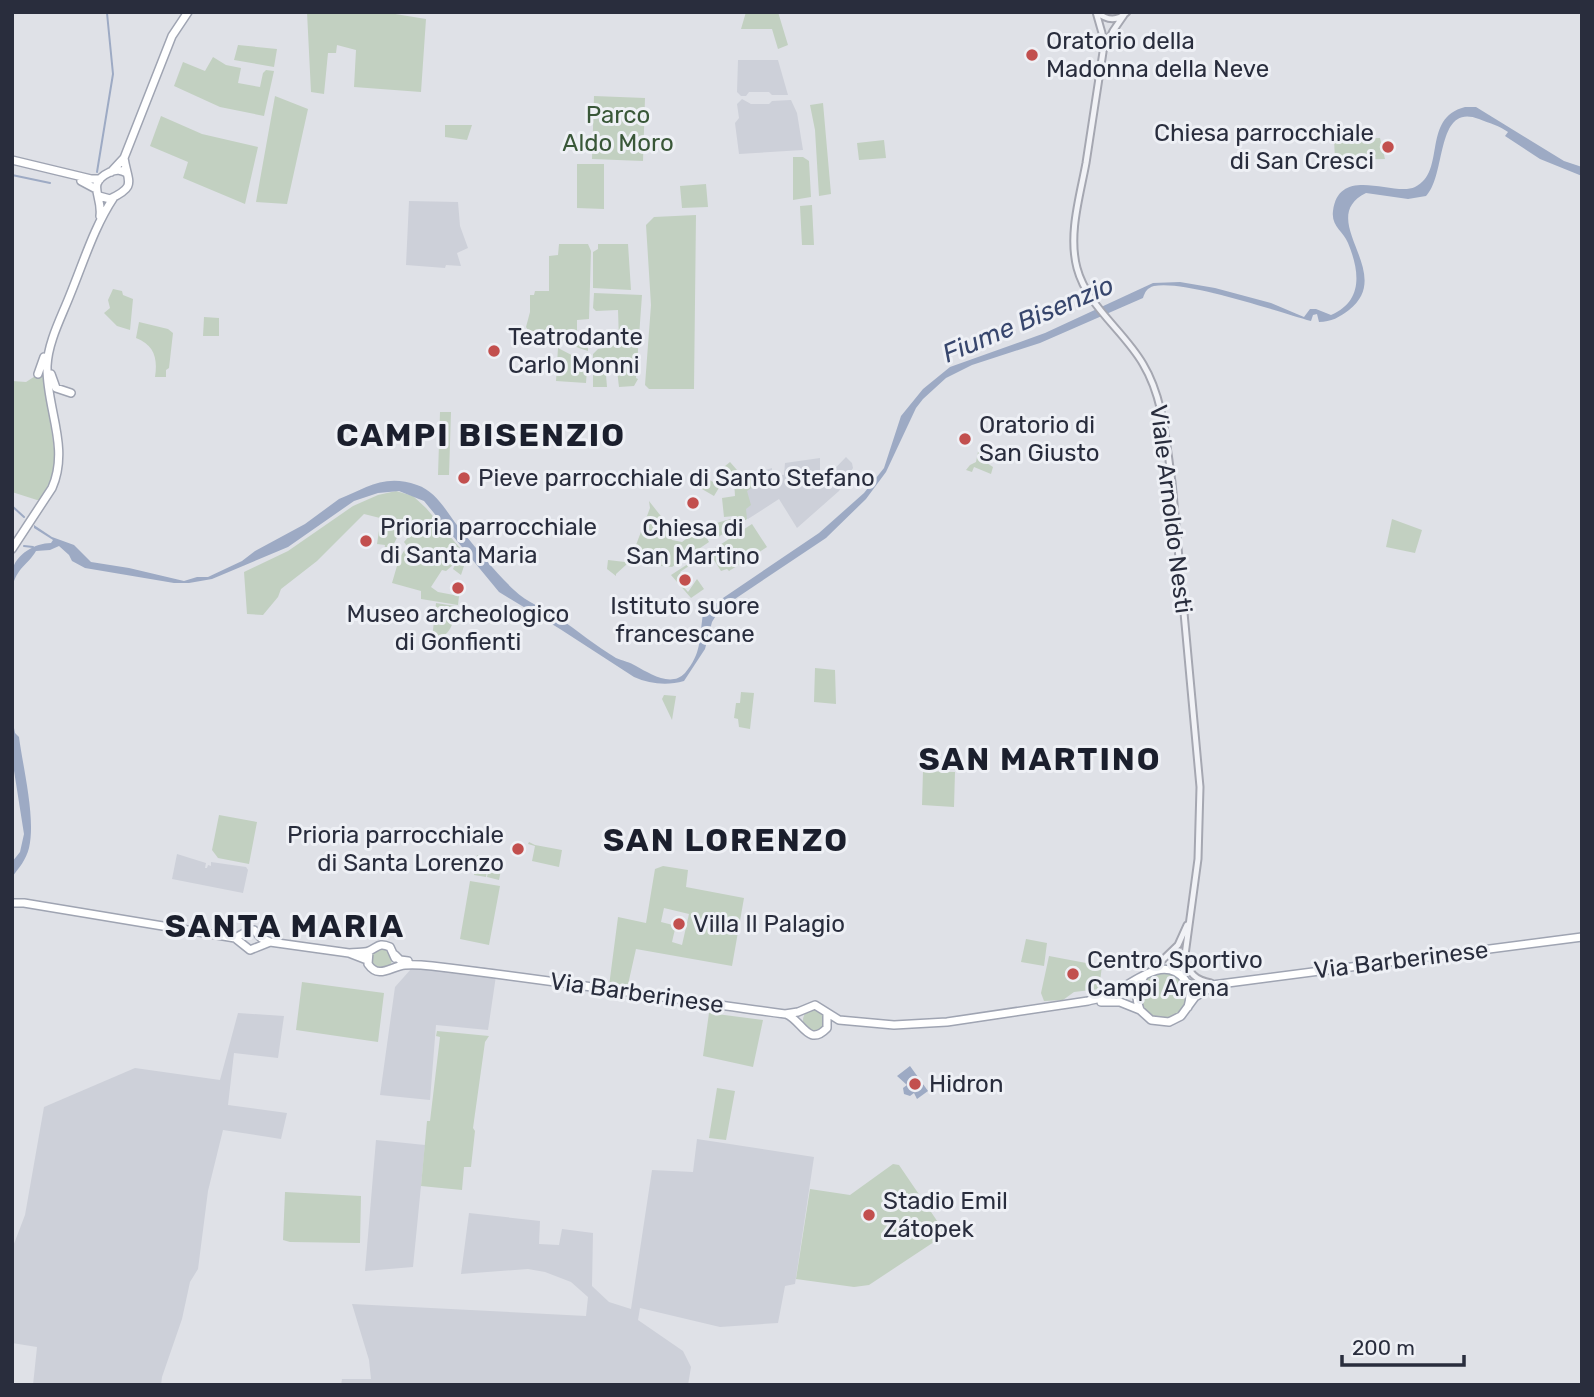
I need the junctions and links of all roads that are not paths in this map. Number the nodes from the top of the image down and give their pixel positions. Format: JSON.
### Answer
{"nodes":[{"id":1,"x":188,"y":12,"type":"edge"},
{"id":2,"x":1097,"y":12,"type":"edge"},
{"id":3,"x":1126,"y":14,"type":"edge"},
{"id":4,"x":1103,"y":52,"type":"junction"},
{"id":5,"x":124,"y":158,"type":"junction"},
{"id":6,"x":12,"y":162,"type":"edge"},
{"id":7,"x":111,"y":172,"type":"junction"},
{"id":8,"x":127,"y":173,"type":"junction"},
{"id":9,"x":100,"y":179,"type":"junction"},
{"id":10,"x":97,"y":193,"type":"junction"},
{"id":11,"x":114,"y":197,"type":"junction"},
{"id":12,"x":100,"y":220,"type":"junction"},
{"id":13,"x":61,"y":318,"type":"junction"},
{"id":14,"x":37,"y":374,"type":"dead end"},
{"id":15,"x":71,"y":393,"type":"dead end"},
{"id":16,"x":12,"y":549,"type":"edge"},
{"id":17,"x":16,"y":903,"type":"edge"},
{"id":18,"x":1192,"y":908,"type":"junction"},
{"id":19,"x":1582,"y":937,"type":"edge"},
{"id":20,"x":240,"y":938,"type":"junction"},
{"id":21,"x":261,"y":941,"type":"junction"},
{"id":22,"x":1186,"y":947,"type":"junction"},
{"id":23,"x":369,"y":951,"type":"junction"},
{"id":24,"x":349,"y":953,"type":"junction"},
{"id":25,"x":395,"y":955,"type":"junction"},
{"id":26,"x":367,"y":960,"type":"junction"},
{"id":27,"x":392,"y":968,"type":"junction"},
{"id":28,"x":489,"y":972,"type":"junction"},
{"id":29,"x":1147,"y":974,"type":"junction"},
{"id":30,"x":1185,"y":981,"type":"junction"},
{"id":31,"x":1220,"y":984,"type":"junction"},
{"id":32,"x":1188,"y":1007,"type":"junction"},
{"id":33,"x":803,"y":1010,"type":"junction"},
{"id":34,"x":1140,"y":1010,"type":"junction"},
{"id":35,"x":785,"y":1014,"type":"junction"},
{"id":36,"x":827,"y":1014,"type":"junction"},
{"id":37,"x":989,"y":1016,"type":"junction"},
{"id":38,"x":849,"y":1022,"type":"junction"},
{"id":39,"x":800,"y":1025,"type":"junction"},
{"id":40,"x":828,"y":1026,"type":"junction"}],
"edges":[{"from":1,"to":5,"type":"main road"},
{"from":2,"to":3,"type":"street"},
{"from":2,"to":4,"type":"street","name":"Viale Arnoldo Nesti"},
{"from":3,"to":4,"type":"street","name":"Viale Arnoldo Nesti"},
{"from":4,"to":18,"type":"street","name":"Viale Arnoldo Nesti"},
{"from":5,"to":7,"type":"main road"},
{"from":5,"to":8,"type":"main road"},
{"from":6,"to":9,"type":"main road"},
{"from":6,"to":10,"type":"main road"},
{"from":7,"to":8,"type":"main road"},
{"from":7,"to":9,"type":"main road"},
{"from":8,"to":11,"type":"main road"},
{"from":9,"to":10,"type":"main road"},
{"from":10,"to":11,"type":"main road"},
{"from":10,"to":12,"type":"main road"},
{"from":11,"to":12,"type":"main road"},
{"from":12,"to":13,"type":"main road"},
{"from":13,"to":14,"type":"main road"},
{"from":13,"to":15,"type":"main road"},
{"from":13,"to":16,"type":"main road"},
{"from":17,"to":20,"type":"main road","name":"Via Barberinese"},
{"from":18,"to":22,"type":"street","name":"Viale Arnoldo Nesti"},
{"from":18,"to":29,"type":"street","name":"Viale Arnoldo Nesti"},
{"from":19,"to":31,"type":"main road","name":"Via Barberinese"},
{"from":20,"to":21,"type":"main road","name":"Via Barberinese"},
{"from":20,"to":21,"type":"main road","name":"Via Barberinese"},
{"from":21,"to":24,"type":"main road","name":"Via Barberinese"},
{"from":22,"to":30,"type":"street","name":"Viale Arnoldo Nesti"},
{"from":22,"to":31,"type":"street","name":"Viale Arnoldo Nesti"},
{"from":23,"to":24,"type":"main road","name":"Via Barberinese"},
{"from":23,"to":25,"type":"main road","name":"Via Barberinese"},
{"from":23,"to":26,"type":"main road"},
{"from":24,"to":26,"type":"main road","name":"Via Barberinese"},
{"from":25,"to":27,"type":"main road"},
{"from":25,"to":28,"type":"main road","name":"Via Barberinese"},
{"from":26,"to":27,"type":"main road","name":"Via Barberinese"},
{"from":27,"to":28,"type":"main road","name":"Via Barberinese"},
{"from":28,"to":35,"type":"main road","name":"Via Barberinese"},
{"from":29,"to":30,"type":"main road","name":"Via Barberinese"},
{"from":29,"to":34,"type":"main road"},
{"from":29,"to":37,"type":"main road","name":"Via Barberinese"},
{"from":30,"to":31,"type":"main road","name":"Via Barberinese"},
{"from":30,"to":32,"type":"main road"},
{"from":31,"to":32,"type":"main road","name":"Via Barberinese"},
{"from":32,"to":34,"type":"main road","name":"Via Barberinese"},
{"from":33,"to":35,"type":"main road","name":"Via Barberinese"},
{"from":33,"to":36,"type":"main road","name":"Via Barberinese"},
{"from":33,"to":39,"type":"main road"},
{"from":34,"to":37,"type":"main road","name":"Via Barberinese"},
{"from":35,"to":39,"type":"main road","name":"Via Barberinese"},
{"from":36,"to":38,"type":"main road","name":"Via Barberinese"},
{"from":36,"to":40,"type":"main road"},
{"from":37,"to":38,"type":"main road","name":"Via Barberinese"},
{"from":38,"to":40,"type":"main road","name":"Via Barberinese"},
{"from":39,"to":40,"type":"main road","name":"Via Barberinese"}]}
